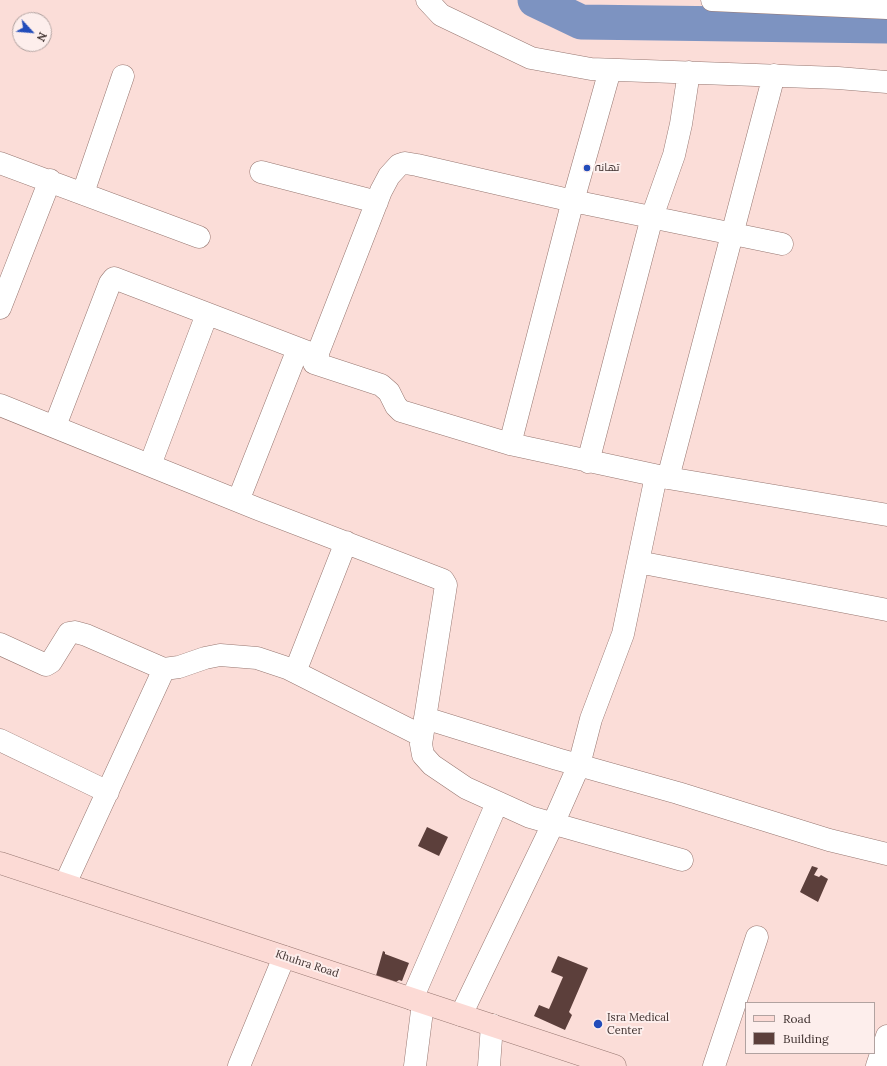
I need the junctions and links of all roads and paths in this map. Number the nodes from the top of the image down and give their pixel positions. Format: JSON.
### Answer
{"nodes":[{"id":1,"x":427,"y":0,"type":"edge"},
{"id":2,"x":712,"y":0,"type":"edge"},
{"id":3,"x":887,"y":8,"type":"edge"},
{"id":4,"x":610,"y":70,"type":"junction"},
{"id":5,"x":688,"y":72,"type":"junction"},
{"id":6,"x":774,"y":75,"type":"junction"},
{"id":7,"x":123,"y":76,"type":"dead end"},
{"id":8,"x":887,"y":82,"type":"edge"},
{"id":9,"x":0,"y":163,"type":"edge"},
{"id":10,"x":261,"y":172,"type":"dead end"},
{"id":11,"x":50,"y":180,"type":"junction"},
{"id":12,"x":83,"y":193,"type":"junction"},
{"id":13,"x":573,"y":201,"type":"junction"},
{"id":14,"x":377,"y":202,"type":"junction"},
{"id":15,"x":652,"y":217,"type":"junction"},
{"id":16,"x":732,"y":233,"type":"junction"},
{"id":17,"x":199,"y":237,"type":"dead end"},
{"id":18,"x":782,"y":244,"type":"dead end"},
{"id":19,"x":0,"y":308,"type":"edge"},
{"id":20,"x":207,"y":314,"type":"junction"},
{"id":21,"x":308,"y":353,"type":"junction"},
{"id":22,"x":0,"y":405,"type":"edge"},
{"id":23,"x":55,"y":426,"type":"junction"},
{"id":24,"x":510,"y":444,"type":"junction"},
{"id":25,"x":588,"y":462,"type":"junction"},
{"id":26,"x":150,"y":465,"type":"junction"},
{"id":27,"x":662,"y":477,"type":"junction"},
{"id":28,"x":238,"y":501,"type":"junction"},
{"id":29,"x":887,"y":515,"type":"edge"},
{"id":30,"x":346,"y":542,"type":"junction"},
{"id":31,"x":638,"y":562,"type":"junction"},
{"id":32,"x":887,"y":610,"type":"edge"},
{"id":33,"x":0,"y":644,"type":"edge"},
{"id":34,"x":164,"y":669,"type":"junction"},
{"id":35,"x":295,"y":672,"type":"junction"},
{"id":36,"x":423,"y":727,"type":"junction"},
{"id":37,"x":0,"y":740,"type":"edge"},
{"id":38,"x":578,"y":765,"type":"junction"},
{"id":39,"x":108,"y":792,"type":"junction"},
{"id":40,"x":497,"y":803,"type":"junction"},
{"id":41,"x":553,"y":824,"type":"junction"},
{"id":42,"x":887,"y":854,"type":"edge"},
{"id":43,"x":682,"y":860,"type":"dead end"},
{"id":44,"x":0,"y":863,"type":"edge"},
{"id":45,"x":66,"y":884,"type":"junction"},
{"id":46,"x":757,"y":937,"type":"dead end"},
{"id":47,"x":284,"y":957,"type":"junction"},
{"id":48,"x":417,"y":1001,"type":"junction"},
{"id":49,"x":461,"y":1015,"type":"junction"},
{"id":50,"x":492,"y":1025,"type":"junction"},
{"id":51,"x":887,"y":1036,"type":"edge"},
{"id":52,"x":239,"y":1066,"type":"edge"},
{"id":53,"x":415,"y":1066,"type":"edge"},
{"id":54,"x":489,"y":1066,"type":"edge"},
{"id":55,"x":615,"y":1066,"type":"edge"},
{"id":56,"x":714,"y":1066,"type":"edge"},
{"id":57,"x":877,"y":1066,"type":"edge"}],
"edges":[{"from":1,"to":4,"type":"street"},
{"from":2,"to":3,"type":"street"},
{"from":4,"to":5,"type":"street"},
{"from":4,"to":13,"type":"street"},
{"from":5,"to":6,"type":"street"},
{"from":5,"to":15,"type":"street"},
{"from":6,"to":8,"type":"street"},
{"from":6,"to":16,"type":"street"},
{"from":7,"to":12,"type":"street"},
{"from":9,"to":11,"type":"street"},
{"from":10,"to":14,"type":"street"},
{"from":11,"to":12,"type":"street"},
{"from":11,"to":19,"type":"street"},
{"from":12,"to":17,"type":"street"},
{"from":13,"to":14,"type":"street"},
{"from":13,"to":15,"type":"street"},
{"from":13,"to":24,"type":"street"},
{"from":14,"to":21,"type":"street"},
{"from":15,"to":16,"type":"street"},
{"from":15,"to":25,"type":"street"},
{"from":16,"to":18,"type":"street"},
{"from":16,"to":27,"type":"street"},
{"from":20,"to":21,"type":"street"},
{"from":20,"to":23,"type":"street"},
{"from":20,"to":26,"type":"street"},
{"from":21,"to":24,"type":"street"},
{"from":21,"to":28,"type":"street"},
{"from":22,"to":23,"type":"street"},
{"from":23,"to":26,"type":"street"},
{"from":24,"to":25,"type":"street"},
{"from":25,"to":27,"type":"street"},
{"from":26,"to":28,"type":"street"},
{"from":27,"to":29,"type":"street"},
{"from":27,"to":31,"type":"street"},
{"from":28,"to":30,"type":"street"},
{"from":30,"to":35,"type":"street"},
{"from":30,"to":36,"type":"street"},
{"from":31,"to":32,"type":"street"},
{"from":31,"to":38,"type":"street"},
{"from":33,"to":34,"type":"street"},
{"from":34,"to":35,"type":"street"},
{"from":34,"to":39,"type":"street"},
{"from":35,"to":36,"type":"street"},
{"from":36,"to":38,"type":"street"},
{"from":36,"to":40,"type":"street"},
{"from":37,"to":39,"type":"street"},
{"from":38,"to":41,"type":"street"},
{"from":38,"to":42,"type":"street"},
{"from":39,"to":45,"type":"street"},
{"from":40,"to":41,"type":"street"},
{"from":40,"to":48,"type":"street"},
{"from":41,"to":43,"type":"street"},
{"from":41,"to":49,"type":"street"},
{"from":44,"to":45,"type":"main road","name":"Khuhra Road"},
{"from":45,"to":47,"type":"main road","name":"Khuhra Road"},
{"from":46,"to":56,"type":"street"},
{"from":47,"to":48,"type":"main road","name":"Khuhra Road"},
{"from":47,"to":52,"type":"street"},
{"from":48,"to":49,"type":"main road","name":"Khuhra Road"},
{"from":48,"to":53,"type":"street"},
{"from":49,"to":50,"type":"main road","name":"Khuhra Road"},
{"from":50,"to":54,"type":"street"},
{"from":50,"to":55,"type":"main road","name":"Khuhra Road"},
{"from":51,"to":57,"type":"street"}]}
